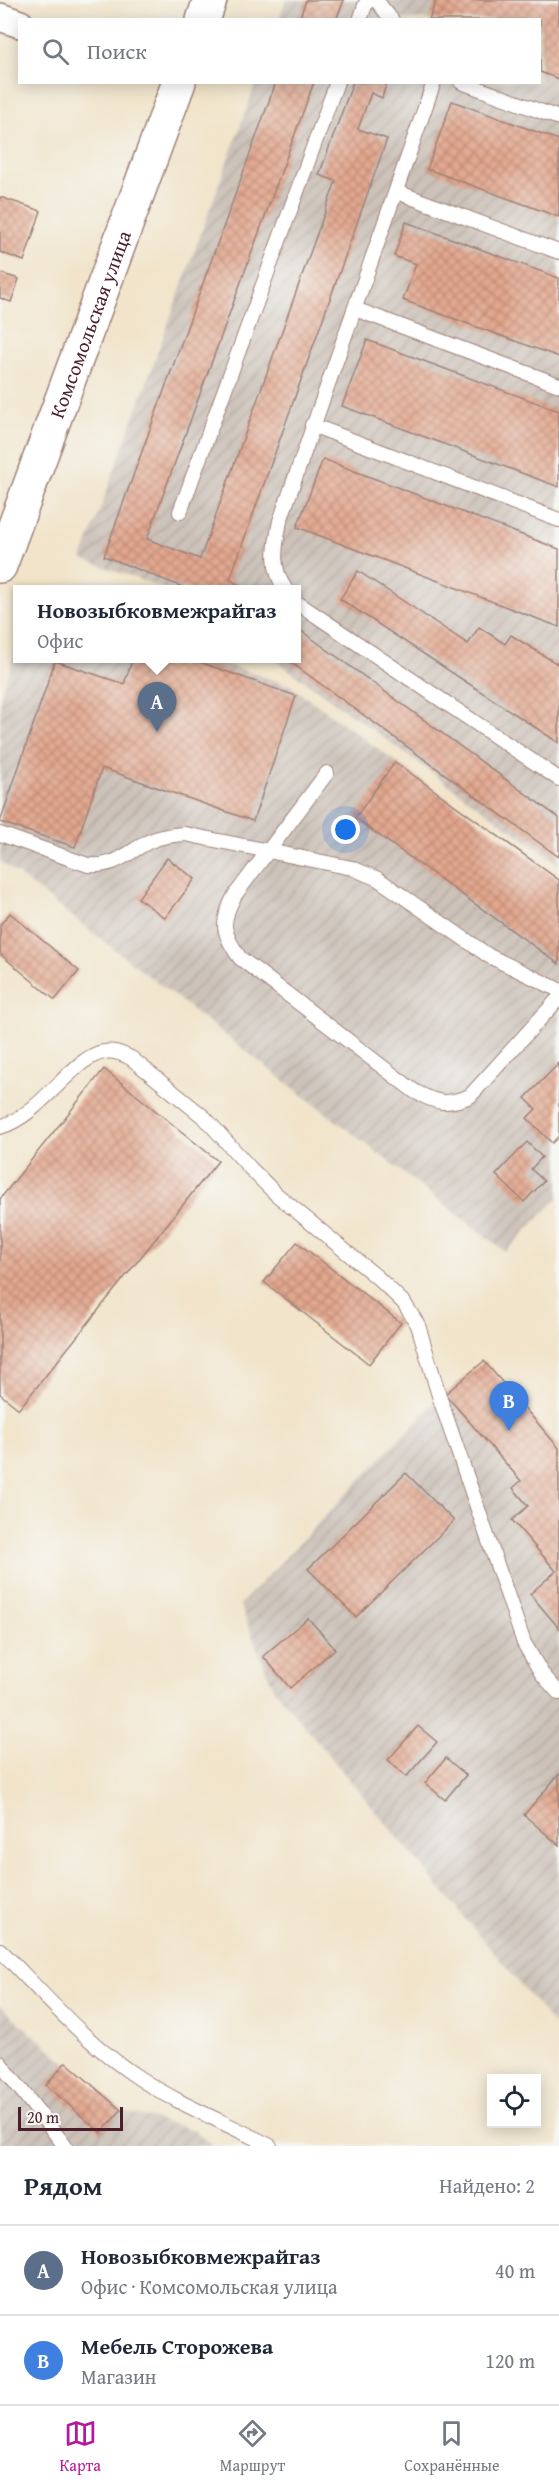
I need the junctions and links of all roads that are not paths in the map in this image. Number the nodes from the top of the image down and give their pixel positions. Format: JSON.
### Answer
{"nodes":[{"id":1,"x":210,"y":0,"type":"edge"},
{"id":2,"x":367,"y":0,"type":"edge"},
{"id":3,"x":376,"y":0,"type":"edge"},
{"id":4,"x":0,"y":17,"type":"edge"},
{"id":5,"x":204,"y":18,"type":"edge"},
{"id":6,"x":361,"y":18,"type":"edge"},
{"id":7,"x":390,"y":18,"type":"edge"},
{"id":8,"x":18,"y":23,"type":"edge"},
{"id":9,"x":178,"y":84,"type":"edge"},
{"id":10,"x":336,"y":84,"type":"edge"},
{"id":11,"x":433,"y":84,"type":"edge"},
{"id":12,"x":466,"y":84,"type":"edge"},
{"id":13,"x":559,"y":118,"type":"edge"},
{"id":14,"x":397,"y":192,"type":"junction"},
{"id":15,"x":559,"y":252,"type":"edge"},
{"id":16,"x":355,"y":309,"type":"junction"},
{"id":17,"x":559,"y":385,"type":"edge"},
{"id":18,"x":312,"y":425,"type":"junction"},
{"id":19,"x":180,"y":512,"type":"dead end"},
{"id":20,"x":559,"y":520,"type":"edge"},
{"id":21,"x":0,"y":566,"type":"edge"},
{"id":22,"x":283,"y":585,"type":"edge"},
{"id":23,"x":301,"y":605,"type":"edge"},
{"id":24,"x":327,"y":773,"type":"dead end"},
{"id":25,"x":559,"y":779,"type":"edge"},
{"id":26,"x":0,"y":834,"type":"edge"},
{"id":27,"x":268,"y":850,"type":"junction"},
{"id":28,"x":559,"y":990,"type":"edge"},
{"id":29,"x":559,"y":998,"type":"edge"},
{"id":30,"x":0,"y":1127,"type":"edge"},
{"id":31,"x":559,"y":1694,"type":"edge"},
{"id":32,"x":0,"y":1950,"type":"edge"},
{"id":33,"x":0,"y":2063,"type":"edge"},
{"id":34,"x":66,"y":2146,"type":"edge"},
{"id":35,"x":270,"y":2146,"type":"edge"}],
"edges":[{"from":1,"to":5,"type":"street"},
{"from":2,"to":6,"type":"lane"},
{"from":3,"to":7,"type":"lane"},
{"from":4,"to":8,"type":"street"},
{"from":9,"to":21,"type":"street","name":"Комсомольская улица"},
{"from":10,"to":19,"type":"lane"},
{"from":11,"to":14,"type":"lane"},
{"from":12,"to":13,"type":"lane"},
{"from":14,"to":15,"type":"lane"},
{"from":14,"to":16,"type":"lane"},
{"from":16,"to":17,"type":"lane"},
{"from":16,"to":18,"type":"lane"},
{"from":18,"to":20,"type":"lane"},
{"from":18,"to":22,"type":"lane"},
{"from":23,"to":25,"type":"lane"},
{"from":24,"to":27,"type":"lane"},
{"from":26,"to":27,"type":"lane"},
{"from":27,"to":28,"type":"lane"},
{"from":27,"to":29,"type":"lane"},
{"from":30,"to":31,"type":"lane"},
{"from":32,"to":35,"type":"lane"},
{"from":33,"to":34,"type":"lane"}]}
